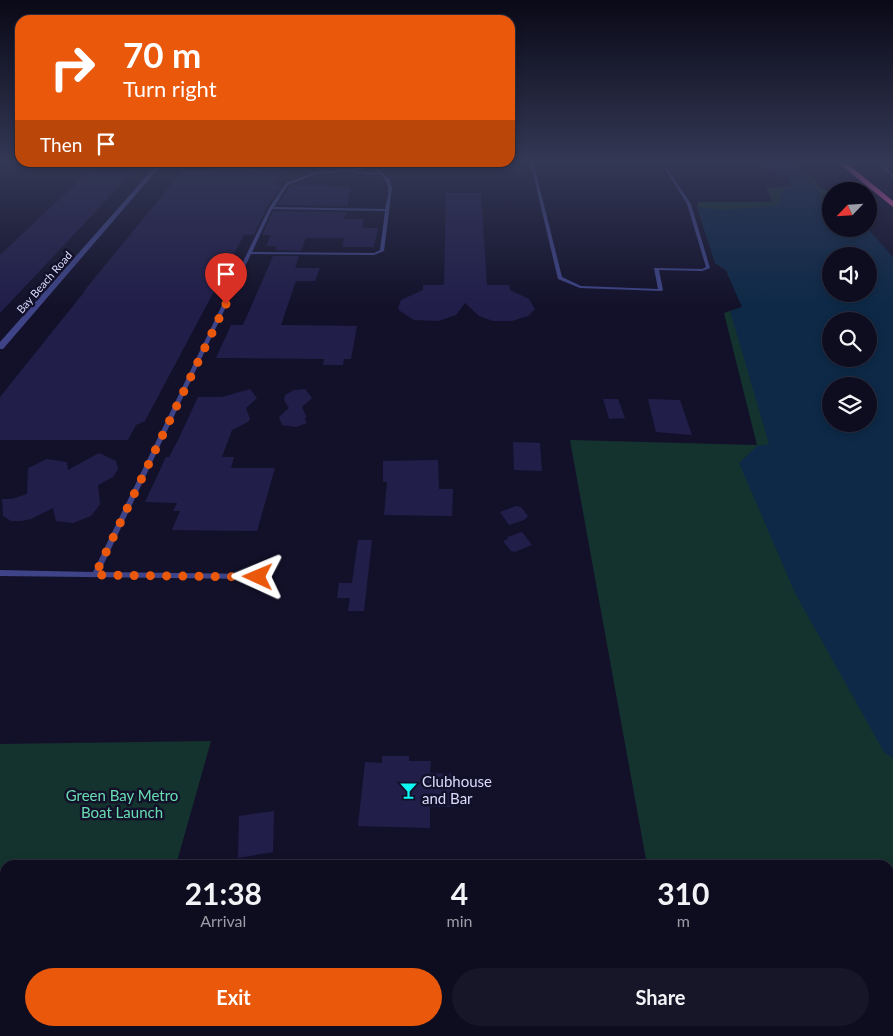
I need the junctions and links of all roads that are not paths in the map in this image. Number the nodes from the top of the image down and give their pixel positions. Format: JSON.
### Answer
{"nodes":[{"id":1,"x":121,"y":209,"type":"edge"},
{"id":2,"x":270,"y":209,"type":"edge"},
{"id":3,"x":349,"y":209,"type":"edge"},
{"id":4,"x":544,"y":209,"type":"edge"},
{"id":5,"x":691,"y":209,"type":"edge"},
{"id":6,"x":884,"y":209,"type":"edge"},
{"id":7,"x":387,"y":210,"type":"joint"},
{"id":8,"x":887,"y":212,"type":"dead end"},
{"id":9,"x":251,"y":253,"type":"junction"},
{"id":10,"x":0,"y":347,"type":"edge"},
{"id":11,"x":0,"y":573,"type":"edge"},
{"id":12,"x":95,"y":575,"type":"junction"},
{"id":13,"x":258,"y":577,"type":"dead end"}],
"edges":[{"from":1,"to":10,"type":"street","name":"Bay Beach Road"},
{"from":2,"to":9,"type":"lane"},
{"from":3,"to":7,"type":"lane"},
{"from":4,"to":5,"type":"lane"},
{"from":6,"to":8,"type":"highway"},
{"from":7,"to":9,"type":"lane"},
{"from":9,"to":12,"type":"lane"},
{"from":11,"to":12,"type":"lane"},
{"from":12,"to":13,"type":"lane"}]}
